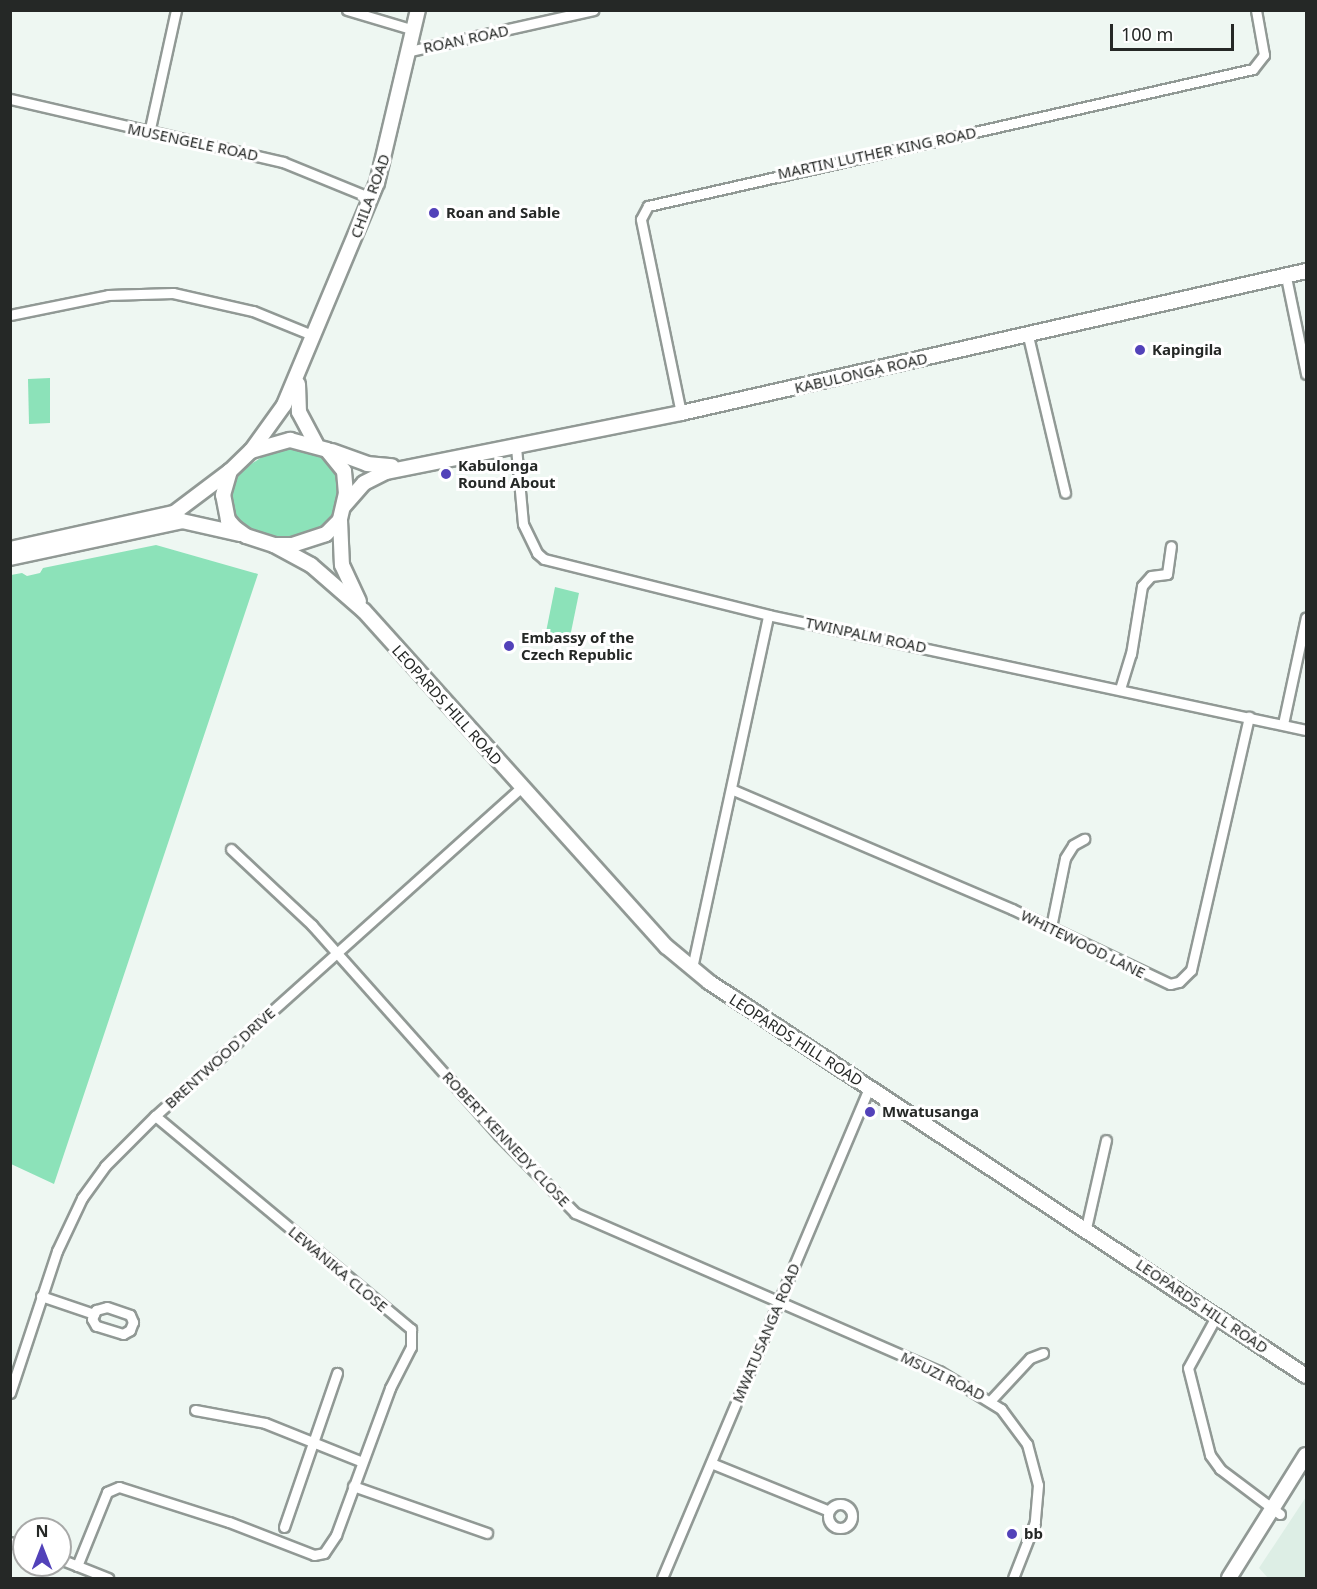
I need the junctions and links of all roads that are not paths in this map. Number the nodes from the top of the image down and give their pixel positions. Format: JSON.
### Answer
{"nodes":[{"id":1,"x":176,"y":10,"type":"edge"},
{"id":2,"x":347,"y":10,"type":"edge"},
{"id":3,"x":418,"y":10,"type":"edge"},
{"id":4,"x":593,"y":10,"type":"edge"},
{"id":5,"x":1256,"y":10,"type":"edge"},
{"id":6,"x":414,"y":30,"type":"junction"},
{"id":7,"x":410,"y":51,"type":"junction"},
{"id":8,"x":10,"y":99,"type":"edge"},
{"id":9,"x":149,"y":133,"type":"junction"},
{"id":10,"x":371,"y":198,"type":"junction"},
{"id":11,"x":1306,"y":271,"type":"edge"},
{"id":12,"x":1286,"y":277,"type":"junction"},
{"id":13,"x":10,"y":315,"type":"edge"},
{"id":14,"x":312,"y":335,"type":"junction"},
{"id":15,"x":1028,"y":336,"type":"junction"},
{"id":16,"x":299,"y":373,"type":"junction"},
{"id":17,"x":1306,"y":375,"type":"edge"},
{"id":18,"x":681,"y":413,"type":"junction"},
{"id":19,"x":322,"y":447,"type":"junction"},
{"id":20,"x":516,"y":447,"type":"junction"},
{"id":21,"x":251,"y":451,"type":"junction"},
{"id":22,"x":413,"y":467,"type":"junction"},
{"id":23,"x":230,"y":471,"type":"junction"},
{"id":24,"x":1065,"y":493,"type":"dead end"},
{"id":25,"x":344,"y":506,"type":"junction"},
{"id":26,"x":340,"y":520,"type":"junction"},
{"id":27,"x":246,"y":536,"type":"junction"},
{"id":28,"x":274,"y":545,"type":"junction"},
{"id":29,"x":1171,"y":546,"type":"dead end"},
{"id":30,"x":10,"y":549,"type":"edge"},
{"id":31,"x":10,"y":558,"type":"edge"},
{"id":32,"x":364,"y":611,"type":"junction"},
{"id":33,"x":768,"y":615,"type":"junction"},
{"id":34,"x":1306,"y":617,"type":"edge"},
{"id":35,"x":1120,"y":689,"type":"junction"},
{"id":36,"x":1249,"y":717,"type":"junction"},
{"id":37,"x":1283,"y":724,"type":"junction"},
{"id":38,"x":1306,"y":730,"type":"edge"},
{"id":39,"x":521,"y":788,"type":"junction"},
{"id":40,"x":733,"y":790,"type":"junction"},
{"id":41,"x":1084,"y":839,"type":"dead end"},
{"id":42,"x":231,"y":849,"type":"dead end"},
{"id":43,"x":1051,"y":927,"type":"junction"},
{"id":44,"x":337,"y":952,"type":"junction"},
{"id":45,"x":692,"y":968,"type":"junction"},
{"id":46,"x":869,"y":1088,"type":"junction"},
{"id":47,"x":155,"y":1116,"type":"junction"},
{"id":48,"x":1106,"y":1140,"type":"dead end"},
{"id":49,"x":1086,"y":1228,"type":"junction"},
{"id":50,"x":41,"y":1296,"type":"junction"},
{"id":51,"x":778,"y":1302,"type":"junction"},
{"id":52,"x":94,"y":1314,"type":"dead end"},
{"id":53,"x":1217,"y":1315,"type":"junction"},
{"id":54,"x":1042,"y":1353,"type":"dead end"},
{"id":55,"x":337,"y":1373,"type":"dead end"},
{"id":56,"x":1306,"y":1376,"type":"edge"},
{"id":57,"x":10,"y":1393,"type":"edge"},
{"id":58,"x":992,"y":1400,"type":"junction"},
{"id":59,"x":195,"y":1410,"type":"dead end"},
{"id":60,"x":314,"y":1442,"type":"junction"},
{"id":61,"x":1306,"y":1455,"type":"edge"},
{"id":62,"x":360,"y":1461,"type":"junction"},
{"id":63,"x":711,"y":1463,"type":"junction"},
{"id":64,"x":1306,"y":1472,"type":"edge"},
{"id":65,"x":353,"y":1486,"type":"junction"},
{"id":66,"x":829,"y":1511,"type":"dead end"},
{"id":67,"x":1276,"y":1511,"type":"junction"},
{"id":68,"x":284,"y":1527,"type":"dead end"},
{"id":69,"x":487,"y":1533,"type":"dead end"},
{"id":70,"x":72,"y":1564,"type":"edge"},
{"id":71,"x":77,"y":1566,"type":"junction"},
{"id":72,"x":108,"y":1578,"type":"edge"},
{"id":73,"x":662,"y":1578,"type":"edge"},
{"id":74,"x":1013,"y":1578,"type":"edge"},
{"id":75,"x":1229,"y":1578,"type":"edge"},
{"id":76,"x":1239,"y":1578,"type":"edge"}],
"edges":[{"from":1,"to":9,"type":"street"},
{"from":2,"to":6,"type":"street"},
{"from":3,"to":6,"type":"main road","name":"CHILA ROAD"},
{"from":4,"to":7,"type":"street","name":"ROAN ROAD"},
{"from":5,"to":18,"type":"street","name":"MARTIN LUTHER KING ROAD"},
{"from":6,"to":7,"type":"main road","name":"CHILA ROAD"},
{"from":7,"to":10,"type":"main road","name":"CHILA ROAD"},
{"from":8,"to":9,"type":"street","name":"MUSENGELE ROAD"},
{"from":9,"to":10,"type":"street","name":"MUSENGELE ROAD"},
{"from":10,"to":14,"type":"main road","name":"CHILA ROAD"},
{"from":11,"to":12,"type":"main road","name":"KABULONGA ROAD"},
{"from":12,"to":15,"type":"main road","name":"KABULONGA ROAD"},
{"from":12,"to":17,"type":"street"},
{"from":13,"to":14,"type":"street"},
{"from":14,"to":16,"type":"main road","name":"CHILA ROAD"},
{"from":15,"to":18,"type":"main road","name":"KABULONGA ROAD"},
{"from":15,"to":24,"type":"street"},
{"from":16,"to":19,"type":"main road","name":"CHILA ROAD"},
{"from":16,"to":21,"type":"main road","name":"CHILA ROAD"},
{"from":18,"to":20,"type":"main road","name":"KABULONGA ROAD"},
{"from":19,"to":21,"type":"main road"},
{"from":19,"to":22,"type":"main road","name":"KABULONGA ROAD"},
{"from":19,"to":25,"type":"main road"},
{"from":20,"to":22,"type":"main road","name":"KABULONGA ROAD"},
{"from":20,"to":33,"type":"street","name":"TWINPALM ROAD"},
{"from":21,"to":23,"type":"main road"},
{"from":22,"to":25,"type":"main road","name":"KABULONGA ROAD"},
{"from":23,"to":27,"type":"main road"},
{"from":23,"to":30,"type":"main road"},
{"from":25,"to":26,"type":"main road"},
{"from":26,"to":28,"type":"main road"},
{"from":26,"to":32,"type":"main road","name":"LEOPARDS HILL ROAD"},
{"from":27,"to":28,"type":"main road"},
{"from":27,"to":31,"type":"main road"},
{"from":28,"to":32,"type":"main road","name":"LEOPARDS HILL ROAD"},
{"from":29,"to":35,"type":"street"},
{"from":32,"to":39,"type":"main road","name":"LEOPARDS HILL ROAD"},
{"from":33,"to":35,"type":"street","name":"TWINPALM ROAD"},
{"from":33,"to":40,"type":"street"},
{"from":34,"to":37,"type":"street"},
{"from":35,"to":36,"type":"street","name":"TWINPALM ROAD"},
{"from":36,"to":37,"type":"street","name":"TWINPALM ROAD"},
{"from":36,"to":43,"type":"street","name":"WHITEWOOD LANE"},
{"from":37,"to":38,"type":"street","name":"TWINPALM ROAD"},
{"from":39,"to":44,"type":"street","name":"BRENTWOOD DRIVE"},
{"from":39,"to":45,"type":"main road","name":"LEOPARDS HILL ROAD"},
{"from":40,"to":43,"type":"street","name":"WHITEWOOD LANE"},
{"from":40,"to":45,"type":"street"},
{"from":41,"to":43,"type":"street"},
{"from":42,"to":44,"type":"street","name":"ROBERT KENNEDY CLOSE"},
{"from":44,"to":47,"type":"street","name":"BRENTWOOD DRIVE"},
{"from":44,"to":51,"type":"street","name":"ROBERT KENNEDY CLOSE"},
{"from":45,"to":46,"type":"main road","name":"LEOPARDS HILL ROAD"},
{"from":46,"to":49,"type":"main road","name":"LEOPARDS HILL ROAD"},
{"from":46,"to":51,"type":"street","name":"MWATUSANGA ROAD"},
{"from":47,"to":50,"type":"street","name":"BRENTWOOD DRIVE"},
{"from":47,"to":62,"type":"street","name":"LEWANIKA CLOSE"},
{"from":48,"to":49,"type":"street"},
{"from":49,"to":53,"type":"main road","name":"LEOPARDS HILL ROAD"},
{"from":50,"to":52,"type":"street"},
{"from":50,"to":57,"type":"street","name":"BRENTWOOD DRIVE"},
{"from":51,"to":58,"type":"street","name":"MSUZI ROAD"},
{"from":51,"to":63,"type":"street","name":"MWATUSANGA ROAD"},
{"from":53,"to":56,"type":"main road","name":"LEOPARDS HILL ROAD"},
{"from":53,"to":67,"type":"street"},
{"from":54,"to":58,"type":"street"},
{"from":55,"to":60,"type":"street"},
{"from":58,"to":74,"type":"street","name":"MSUZI ROAD"},
{"from":59,"to":60,"type":"street"},
{"from":60,"to":62,"type":"street"},
{"from":60,"to":68,"type":"street"},
{"from":61,"to":67,"type":"main road"},
{"from":62,"to":65,"type":"street"},
{"from":63,"to":66,"type":"street"},
{"from":63,"to":73,"type":"street","name":"MWATUSANGA ROAD"},
{"from":64,"to":67,"type":"main road"},
{"from":65,"to":69,"type":"street"},
{"from":65,"to":71,"type":"street"},
{"from":67,"to":75,"type":"main road"},
{"from":67,"to":76,"type":"main road"},
{"from":70,"to":71,"type":"street"},
{"from":71,"to":72,"type":"street"}]}
